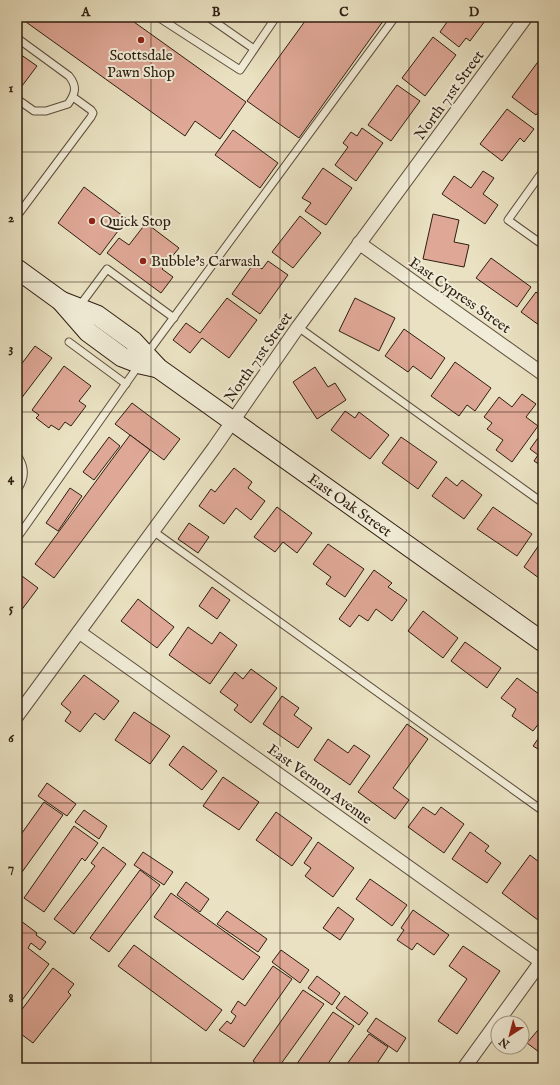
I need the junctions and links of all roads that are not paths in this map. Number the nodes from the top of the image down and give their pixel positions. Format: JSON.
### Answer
{"nodes":[{"id":1,"x":158,"y":17,"type":"edge"},
{"id":2,"x":208,"y":17,"type":"edge"},
{"id":3,"x":395,"y":17,"type":"edge"},
{"id":4,"x":526,"y":17,"type":"edge"},
{"id":5,"x":275,"y":18,"type":"edge"},
{"id":6,"x":17,"y":38,"type":"edge"},
{"id":7,"x":254,"y":49,"type":"junction"},
{"id":8,"x":73,"y":97,"type":"junction"},
{"id":9,"x":17,"y":99,"type":"edge"},
{"id":10,"x":543,"y":170,"type":"edge"},
{"id":11,"x":17,"y":216,"type":"edge"},
{"id":12,"x":359,"y":243,"type":"junction"},
{"id":13,"x":543,"y":245,"type":"edge"},
{"id":14,"x":17,"y":269,"type":"edge"},
{"id":15,"x":70,"y":304,"type":"junction"},
{"id":16,"x":174,"y":318,"type":"junction"},
{"id":17,"x":298,"y":327,"type":"junction"},
{"id":18,"x":69,"y":342,"type":"dead end"},
{"id":19,"x":148,"y":362,"type":"junction"},
{"id":20,"x":543,"y":374,"type":"edge"},
{"id":21,"x":126,"y":384,"type":"junction"},
{"id":22,"x":233,"y":421,"type":"junction"},
{"id":23,"x":17,"y":455,"type":"edge"},
{"id":24,"x":17,"y":490,"type":"edge"},
{"id":25,"x":543,"y":503,"type":"edge"},
{"id":26,"x":153,"y":531,"type":"junction"},
{"id":27,"x":17,"y":538,"type":"edge"},
{"id":28,"x":79,"y":632,"type":"junction"},
{"id":29,"x":543,"y":642,"type":"edge"},
{"id":30,"x":17,"y":716,"type":"edge"},
{"id":31,"x":543,"y":811,"type":"edge"},
{"id":32,"x":542,"y":961,"type":"edge"},
{"id":33,"x":468,"y":1067,"type":"edge"}],
"edges":[{"from":1,"to":7,"type":"lane"},
{"from":2,"to":7,"type":"lane"},
{"from":3,"to":16,"type":"lane"},
{"from":4,"to":12,"type":"street","name":"North 71st Street"},
{"from":5,"to":7,"type":"lane"},
{"from":6,"to":8,"type":"lane"},
{"from":8,"to":9,"type":"lane"},
{"from":8,"to":11,"type":"lane"},
{"from":10,"to":13,"type":"lane"},
{"from":12,"to":17,"type":"street","name":"North 71st Street"},
{"from":12,"to":20,"type":"street","name":"East Cypress Street"},
{"from":14,"to":15,"type":"street","name":"East Oak Street"},
{"from":15,"to":16,"type":"lane"},
{"from":15,"to":19,"type":"street","name":"East Oak Street"},
{"from":16,"to":19,"type":"lane"},
{"from":17,"to":22,"type":"street","name":"North 71st Street"},
{"from":17,"to":25,"type":"lane"},
{"from":18,"to":21,"type":"lane"},
{"from":19,"to":21,"type":"lane"},
{"from":19,"to":22,"type":"street","name":"East Oak Street"},
{"from":21,"to":27,"type":"lane"},
{"from":22,"to":26,"type":"street","name":"North 71st Street"},
{"from":22,"to":29,"type":"street","name":"East Oak Street"},
{"from":23,"to":24,"type":"lane"},
{"from":26,"to":28,"type":"street","name":"North 71st Street"},
{"from":26,"to":31,"type":"lane"},
{"from":28,"to":30,"type":"street","name":"North 71st Street"},
{"from":28,"to":32,"type":"street","name":"East Vernon Avenue"},
{"from":32,"to":33,"type":"street"}]}
